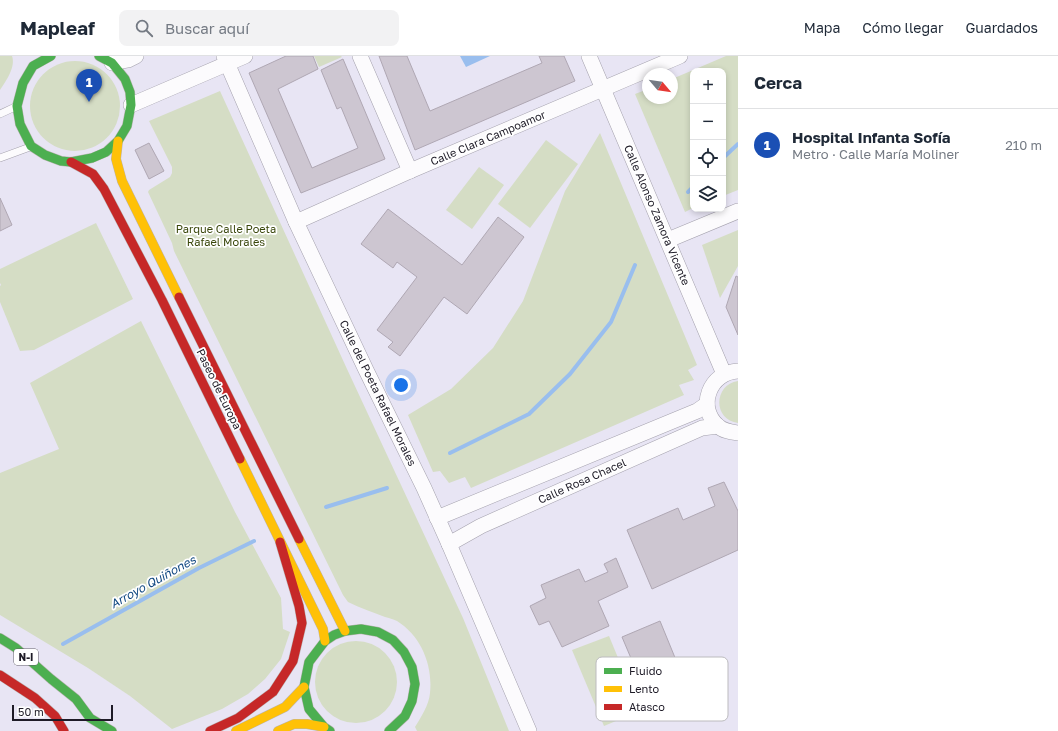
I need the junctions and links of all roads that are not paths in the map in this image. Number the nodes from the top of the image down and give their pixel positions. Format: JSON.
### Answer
{"nodes":[{"id":1,"x":34,"y":56,"type":"edge"},
{"id":2,"x":51,"y":56,"type":"edge"},
{"id":3,"x":136,"y":56,"type":"edge"},
{"id":4,"x":245,"y":56,"type":"edge"},
{"id":5,"x":360,"y":56,"type":"edge"},
{"id":6,"x":589,"y":56,"type":"edge"},
{"id":7,"x":680,"y":56,"type":"edge"},
{"id":8,"x":105,"y":60,"type":"edge"},
{"id":9,"x":226,"y":60,"type":"edge"},
{"id":10,"x":33,"y":66,"type":"junction"},
{"id":11,"x":603,"y":88,"type":"junction"},
{"id":12,"x":131,"y":105,"type":"junction"},
{"id":13,"x":17,"y":106,"type":"junction"},
{"id":14,"x":0,"y":114,"type":"edge"},
{"id":15,"x":118,"y":141,"type":"junction"},
{"id":16,"x":31,"y":146,"type":"junction"},
{"id":17,"x":0,"y":158,"type":"edge"},
{"id":18,"x":71,"y":162,"type":"junction"},
{"id":19,"x":410,"y":172,"type":"junction"},
{"id":20,"x":738,"y":211,"type":"edge"},
{"id":21,"x":296,"y":222,"type":"junction"},
{"id":22,"x":668,"y":240,"type":"junction"},
{"id":23,"x":731,"y":372,"type":"edge"},
{"id":24,"x":707,"y":404,"type":"junction"},
{"id":25,"x":718,"y":426,"type":"junction"},
{"id":26,"x":738,"y":433,"type":"edge"},
{"id":27,"x":437,"y":518,"type":"junction"},
{"id":28,"x":280,"y":542,"type":"junction"},
{"id":29,"x":449,"y":544,"type":"junction"},
{"id":30,"x":345,"y":631,"type":"junction"},
{"id":31,"x":0,"y":638,"type":"edge"},
{"id":32,"x":325,"y":641,"type":"junction"},
{"id":33,"x":0,"y":674,"type":"edge"},
{"id":34,"x":51,"y":679,"type":"junction"},
{"id":35,"x":304,"y":687,"type":"junction"},
{"id":36,"x":66,"y":701,"type":"dead end"},
{"id":37,"x":327,"y":729,"type":"edge"},
{"id":38,"x":392,"y":730,"type":"edge"},
{"id":39,"x":64,"y":731,"type":"edge"},
{"id":40,"x":112,"y":731,"type":"edge"},
{"id":41,"x":210,"y":731,"type":"edge"},
{"id":42,"x":236,"y":731,"type":"edge"},
{"id":43,"x":278,"y":731,"type":"edge"},
{"id":44,"x":529,"y":731,"type":"edge"}],
"edges":[{"from":1,"to":10,"type":"main road"},
{"from":2,"to":10,"type":"main road"},
{"from":3,"to":8,"type":"street"},
{"from":4,"to":9,"type":"street"},
{"from":5,"to":19,"type":"street"},
{"from":6,"to":11,"type":"street","name":"Calle Alonso Zamora Vicente"},
{"from":7,"to":11,"type":"street","name":"Calle Clara Campoamor"},
{"from":8,"to":12,"type":"main road"},
{"from":9,"to":12,"type":"street"},
{"from":9,"to":21,"type":"street","name":"Calle del Poeta Rafael Morales"},
{"from":10,"to":13,"type":"main road"},
{"from":11,"to":19,"type":"street","name":"Calle Clara Campoamor"},
{"from":11,"to":22,"type":"street","name":"Calle Alonso Zamora Vicente"},
{"from":12,"to":15,"type":"main road"},
{"from":13,"to":14,"type":"lane"},
{"from":13,"to":16,"type":"main road"},
{"from":15,"to":18,"type":"main road"},
{"from":15,"to":30,"type":"main road","name":"Paseo de Europa"},
{"from":16,"to":17,"type":"lane"},
{"from":16,"to":18,"type":"main road"},
{"from":18,"to":28,"type":"main road","name":"Paseo de Europa"},
{"from":19,"to":21,"type":"street","name":"Calle Clara Campoamor"},
{"from":20,"to":22,"type":"street"},
{"from":21,"to":27,"type":"street","name":"Calle del Poeta Rafael Morales"},
{"from":22,"to":23,"type":"street","name":"Calle Alonso Zamora Vicente"},
{"from":23,"to":24,"type":"street"},
{"from":24,"to":25,"type":"street"},
{"from":24,"to":27,"type":"street","name":"Calle Rosa Chacel"},
{"from":25,"to":26,"type":"street"},
{"from":25,"to":29,"type":"street","name":"Calle Rosa Chacel"},
{"from":27,"to":29,"type":"street","name":"Calle del Poeta Rafael Morales"},
{"from":28,"to":32,"type":"main road","name":"Paseo de Europa"},
{"from":28,"to":41,"type":"main road"},
{"from":29,"to":44,"type":"street","name":"Calle del Poeta Rafael Morales"},
{"from":30,"to":32,"type":"main road"},
{"from":30,"to":38,"type":"main road"},
{"from":31,"to":34,"type":"main road","number":"N-I"},
{"from":32,"to":35,"type":"main road"},
{"from":33,"to":39,"type":"main road","number":"N-I"},
{"from":34,"to":36,"type":"main road","number":"N-I"},
{"from":34,"to":40,"type":"main road"},
{"from":35,"to":37,"type":"main road"},
{"from":35,"to":42,"type":"main road"},
{"from":37,"to":43,"type":"main road"}]}
